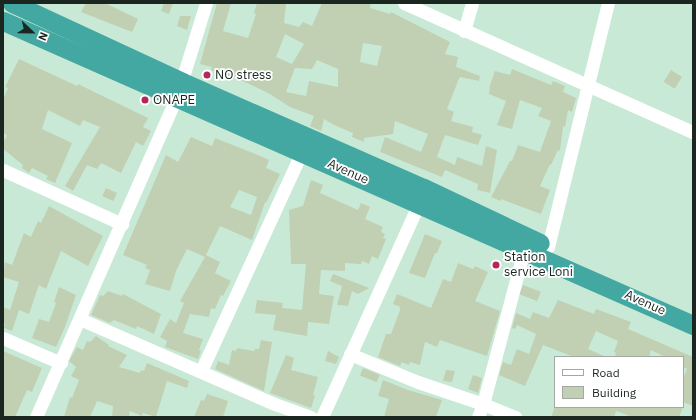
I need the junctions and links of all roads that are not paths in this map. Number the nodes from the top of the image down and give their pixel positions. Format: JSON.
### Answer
{"nodes":[{"id":1,"x":12,"y":3,"type":"edge"},
{"id":2,"x":206,"y":3,"type":"edge"},
{"id":3,"x":404,"y":3,"type":"edge"},
{"id":4,"x":472,"y":3,"type":"edge"},
{"id":5,"x":608,"y":3,"type":"edge"},
{"id":6,"x":3,"y":21,"type":"edge"},
{"id":7,"x":464,"y":31,"type":"junction"},
{"id":8,"x":587,"y":85,"type":"junction"},
{"id":9,"x":179,"y":89,"type":"junction"},
{"id":10,"x":693,"y":132,"type":"edge"},
{"id":11,"x":302,"y":152,"type":"junction"},
{"id":12,"x":3,"y":170,"type":"edge"},
{"id":13,"x":419,"y":203,"type":"junction"},
{"id":14,"x":122,"y":224,"type":"junction"},
{"id":15,"x":548,"y":247,"type":"junction"},
{"id":16,"x":524,"y":250,"type":"junction"},
{"id":17,"x":693,"y":312,"type":"edge"},
{"id":18,"x":80,"y":319,"type":"junction"},
{"id":19,"x":693,"y":325,"type":"edge"},
{"id":20,"x":3,"y":338,"type":"edge"},
{"id":21,"x":350,"y":354,"type":"junction"},
{"id":22,"x":61,"y":363,"type":"junction"},
{"id":23,"x":201,"y":371,"type":"junction"},
{"id":24,"x":484,"y":404,"type":"junction"},
{"id":25,"x":36,"y":417,"type":"edge"},
{"id":26,"x":311,"y":417,"type":"edge"},
{"id":27,"x":322,"y":417,"type":"edge"},
{"id":28,"x":478,"y":417,"type":"edge"},
{"id":29,"x":515,"y":417,"type":"edge"}],
"edges":[{"from":1,"to":9,"type":"highway"},
{"from":2,"to":9,"type":"street"},
{"from":3,"to":7,"type":"street"},
{"from":4,"to":7,"type":"street"},
{"from":5,"to":8,"type":"street"},
{"from":6,"to":9,"type":"highway","name":"Avenue"},
{"from":7,"to":8,"type":"street"},
{"from":8,"to":10,"type":"street"},
{"from":8,"to":15,"type":"street"},
{"from":9,"to":11,"type":"highway","name":"Avenue"},
{"from":9,"to":14,"type":"street"},
{"from":9,"to":15,"type":"highway"},
{"from":11,"to":13,"type":"highway","name":"Avenue"},
{"from":11,"to":23,"type":"street"},
{"from":12,"to":14,"type":"street"},
{"from":13,"to":16,"type":"highway","name":"Avenue"},
{"from":13,"to":21,"type":"street"},
{"from":14,"to":18,"type":"street"},
{"from":15,"to":17,"type":"highway"},
{"from":16,"to":19,"type":"highway","name":"Avenue"},
{"from":16,"to":24,"type":"street"},
{"from":18,"to":22,"type":"street"},
{"from":18,"to":23,"type":"street"},
{"from":20,"to":22,"type":"street"},
{"from":21,"to":24,"type":"street"},
{"from":21,"to":27,"type":"street"},
{"from":22,"to":25,"type":"street"},
{"from":23,"to":26,"type":"street"},
{"from":24,"to":28,"type":"street"},
{"from":24,"to":29,"type":"street"}]}
